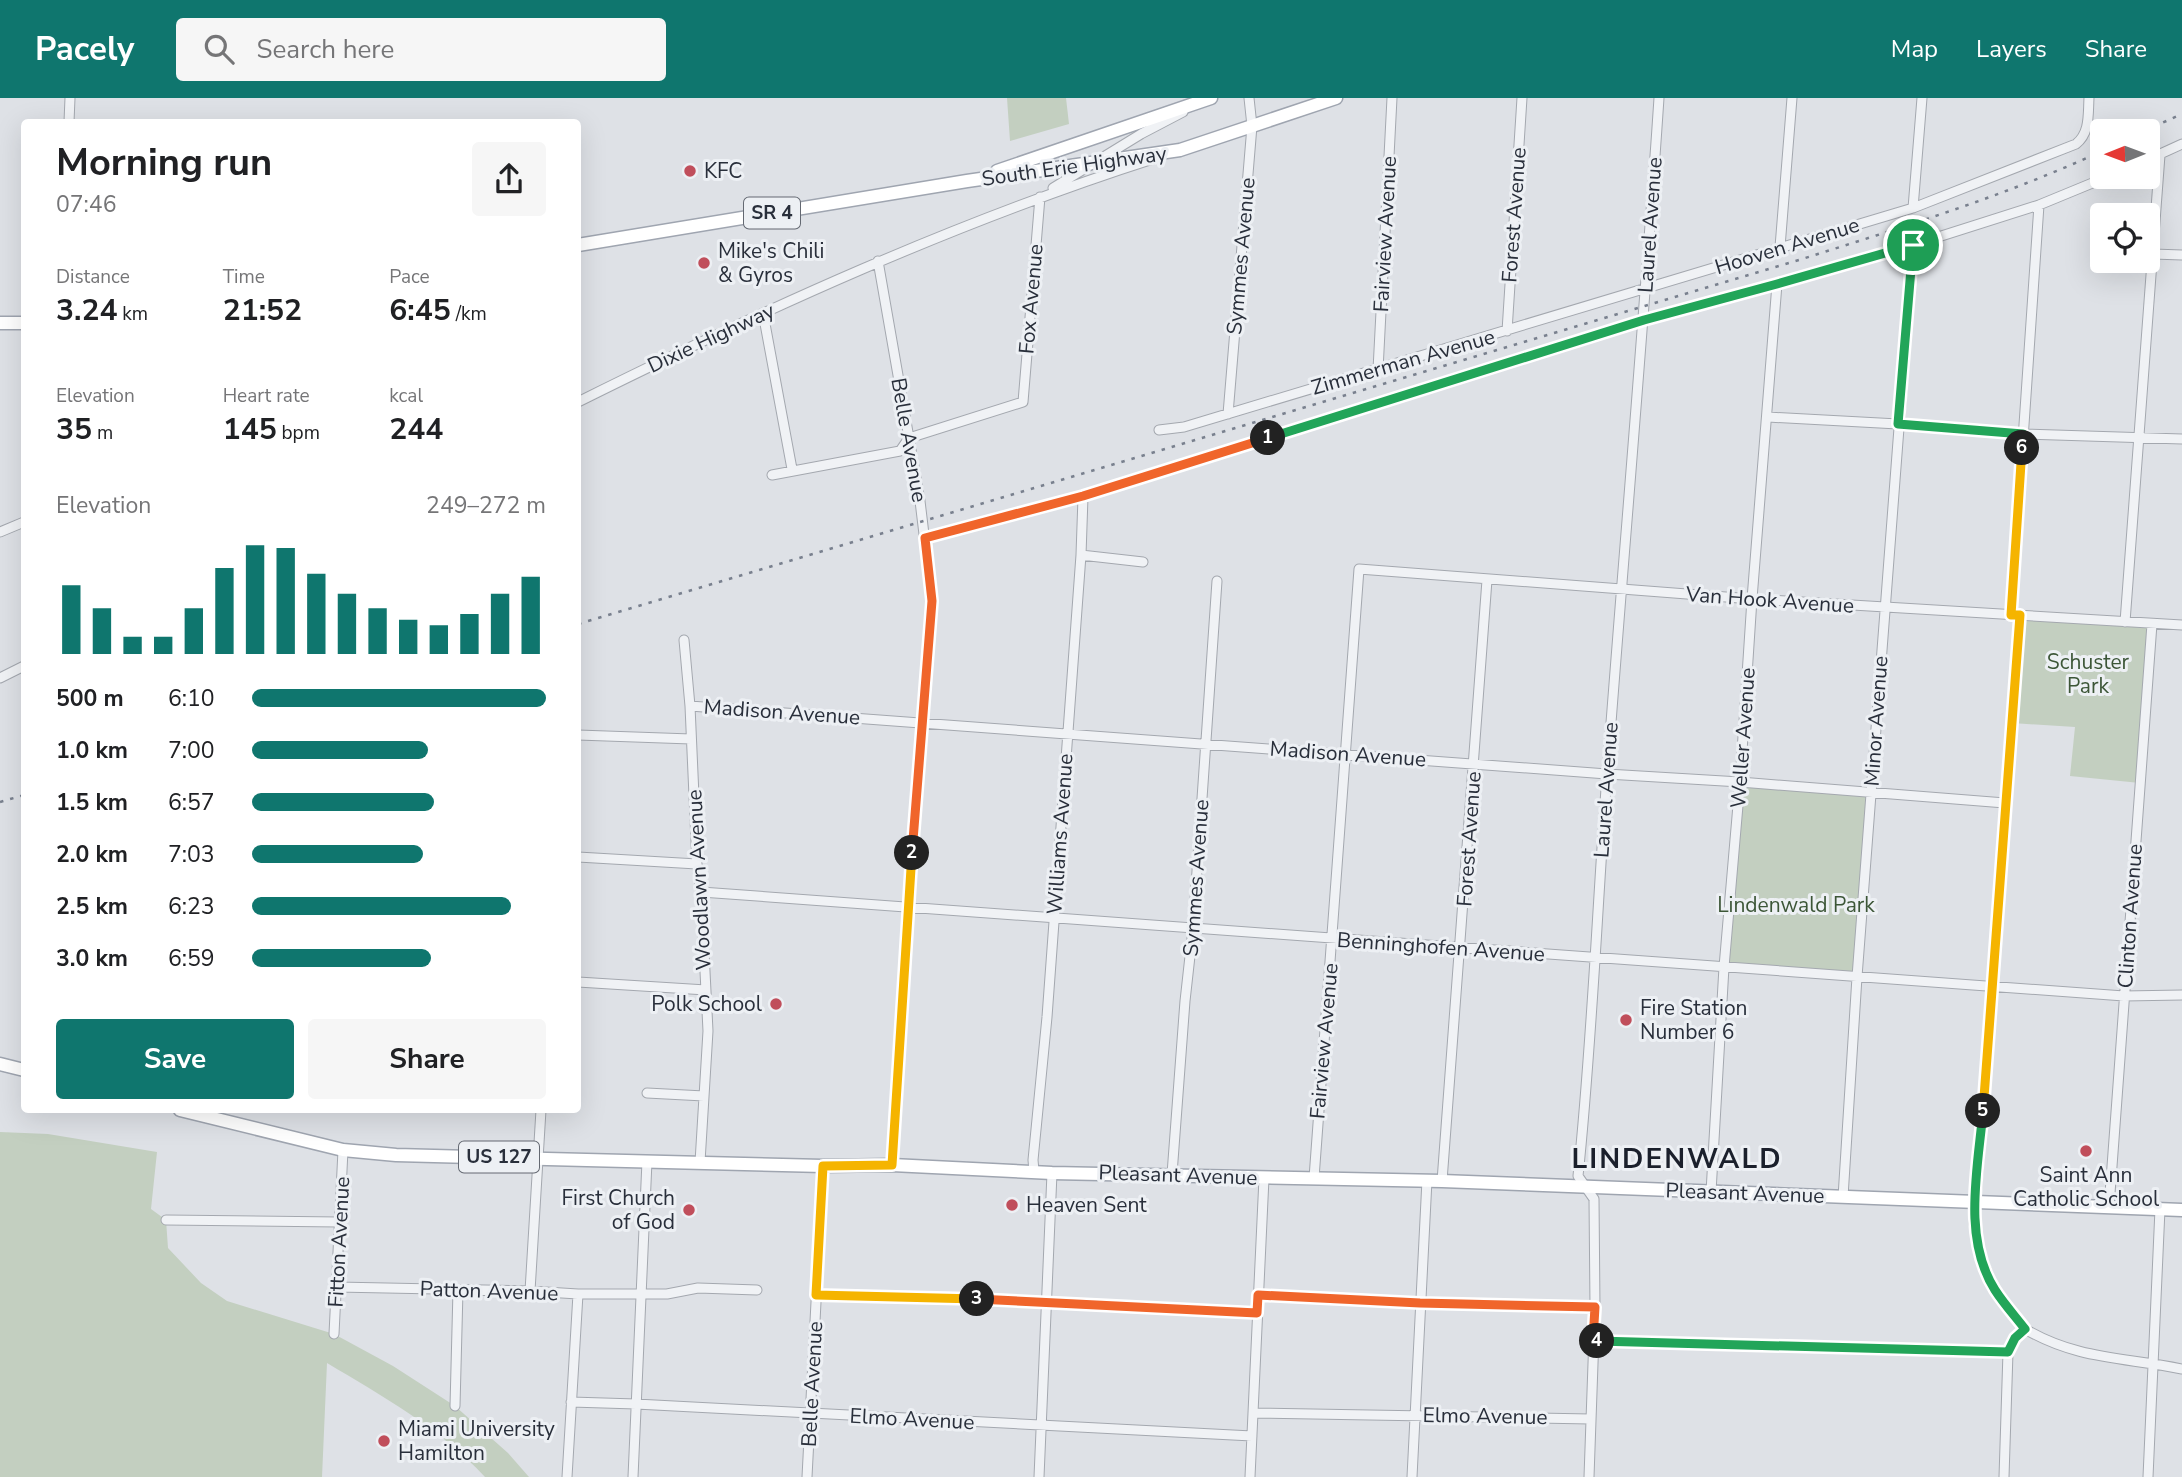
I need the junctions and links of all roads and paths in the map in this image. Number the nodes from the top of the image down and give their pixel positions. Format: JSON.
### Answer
{"nodes":[{"id":1,"x":70,"y":98,"type":"edge"},
{"id":2,"x":1211,"y":98,"type":"edge"},
{"id":3,"x":1249,"y":98,"type":"edge"},
{"id":4,"x":1336,"y":98,"type":"edge"},
{"id":5,"x":1392,"y":98,"type":"edge"},
{"id":6,"x":1522,"y":98,"type":"edge"},
{"id":7,"x":1659,"y":98,"type":"edge"},
{"id":8,"x":1792,"y":98,"type":"edge"},
{"id":9,"x":1922,"y":98,"type":"edge"},
{"id":10,"x":2089,"y":98,"type":"edge"},
{"id":11,"x":69,"y":119,"type":"edge"},
{"id":12,"x":1252,"y":126,"type":"junction"},
{"id":13,"x":2182,"y":145,"type":"edge"},
{"id":14,"x":1180,"y":150,"type":"junction"},
{"id":15,"x":2160,"y":155,"type":"edge"},
{"id":16,"x":1092,"y":164,"type":"junction"},
{"id":17,"x":967,"y":181,"type":"junction"},
{"id":18,"x":2090,"y":184,"type":"edge"},
{"id":19,"x":1040,"y":197,"type":"junction"},
{"id":20,"x":2039,"y":205,"type":"junction"},
{"id":21,"x":1913,"y":208,"type":"junction"},
{"id":22,"x":581,"y":245,"type":"edge"},
{"id":23,"x":1913,"y":245,"type":"junction"},
{"id":24,"x":1780,"y":247,"type":"junction"},
{"id":25,"x":2160,"y":254,"type":"edge"},
{"id":26,"x":2182,"y":255,"type":"edge"},
{"id":27,"x":878,"y":261,"type":"junction"},
{"id":28,"x":2152,"y":273,"type":"edge"},
{"id":29,"x":1777,"y":284,"type":"junction"},
{"id":30,"x":1646,"y":288,"type":"junction"},
{"id":31,"x":763,"y":313,"type":"junction"},
{"id":32,"x":1644,"y":320,"type":"junction"},
{"id":33,"x":0,"y":323,"type":"edge"},
{"id":34,"x":21,"y":323,"type":"edge"},
{"id":35,"x":1507,"y":331,"type":"junction"},
{"id":36,"x":1378,"y":370,"type":"junction"},
{"id":37,"x":581,"y":401,"type":"edge"},
{"id":38,"x":1228,"y":414,"type":"junction"},
{"id":39,"x":1768,"y":417,"type":"junction"},
{"id":40,"x":1898,"y":424,"type":"junction"},
{"id":41,"x":1159,"y":430,"type":"dead end"},
{"id":42,"x":2023,"y":434,"type":"junction"},
{"id":43,"x":2140,"y":437,"type":"junction"},
{"id":44,"x":909,"y":438,"type":"junction"},
{"id":45,"x":2182,"y":439,"type":"edge"},
{"id":46,"x":792,"y":470,"type":"junction"},
{"id":47,"x":772,"y":475,"type":"dead end"},
{"id":48,"x":1083,"y":496,"type":"junction"},
{"id":49,"x":21,"y":523,"type":"edge"},
{"id":50,"x":0,"y":532,"type":"edge"},
{"id":51,"x":925,"y":538,"type":"junction"},
{"id":52,"x":1081,"y":555,"type":"junction"},
{"id":53,"x":1143,"y":562,"type":"dead end"},
{"id":54,"x":1359,"y":569,"type":"joint"},
{"id":55,"x":1487,"y":580,"type":"junction"},
{"id":56,"x":1217,"y":581,"type":"dead end"},
{"id":57,"x":1622,"y":590,"type":"junction"},
{"id":58,"x":1752,"y":599,"type":"junction"},
{"id":59,"x":1884,"y":607,"type":"junction"},
{"id":60,"x":2016,"y":615,"type":"junction"},
{"id":61,"x":2125,"y":622,"type":"junction"},
{"id":62,"x":2152,"y":624,"type":"junction"},
{"id":63,"x":2182,"y":625,"type":"edge"},
{"id":64,"x":684,"y":640,"type":"dead end"},
{"id":65,"x":21,"y":668,"type":"edge"},
{"id":66,"x":0,"y":678,"type":"edge"},
{"id":67,"x":690,"y":706,"type":"junction"},
{"id":68,"x":922,"y":722,"type":"junction"},
{"id":69,"x":1067,"y":734,"type":"junction"},
{"id":70,"x":581,"y":735,"type":"edge"},
{"id":71,"x":691,"y":739,"type":"junction"},
{"id":72,"x":1205,"y":744,"type":"junction"},
{"id":73,"x":1346,"y":754,"type":"junction"},
{"id":74,"x":1474,"y":764,"type":"junction"},
{"id":75,"x":1607,"y":774,"type":"junction"},
{"id":76,"x":1740,"y":782,"type":"junction"},
{"id":77,"x":1871,"y":792,"type":"junction"},
{"id":78,"x":2006,"y":803,"type":"junction"},
{"id":79,"x":581,"y":857,"type":"edge"},
{"id":80,"x":698,"y":864,"type":"junction"},
{"id":81,"x":701,"y":892,"type":"junction"},
{"id":82,"x":908,"y":908,"type":"junction"},
{"id":83,"x":1053,"y":917,"type":"junction"},
{"id":84,"x":1194,"y":929,"type":"junction"},
{"id":85,"x":1332,"y":938,"type":"junction"},
{"id":86,"x":1460,"y":948,"type":"junction"},
{"id":87,"x":1595,"y":958,"type":"junction"},
{"id":88,"x":1724,"y":967,"type":"junction"},
{"id":89,"x":1857,"y":977,"type":"junction"},
{"id":90,"x":581,"y":982,"type":"edge"},
{"id":91,"x":1992,"y":985,"type":"junction"},
{"id":92,"x":705,"y":990,"type":"junction"},
{"id":93,"x":2182,"y":995,"type":"edge"},
{"id":94,"x":2124,"y":996,"type":"junction"},
{"id":95,"x":0,"y":1064,"type":"edge"},
{"id":96,"x":21,"y":1069,"type":"edge"},
{"id":97,"x":647,"y":1093,"type":"dead end"},
{"id":98,"x":704,"y":1096,"type":"junction"},
{"id":99,"x":192,"y":1113,"type":"edge"},
{"id":100,"x":541,"y":1113,"type":"edge"},
{"id":101,"x":343,"y":1150,"type":"junction"},
{"id":102,"x":538,"y":1159,"type":"junction"},
{"id":103,"x":647,"y":1161,"type":"junction"},
{"id":104,"x":700,"y":1163,"type":"junction"},
{"id":105,"x":892,"y":1165,"type":"junction"},
{"id":106,"x":823,"y":1166,"type":"junction"},
{"id":107,"x":1034,"y":1171,"type":"junction"},
{"id":108,"x":1052,"y":1172,"type":"junction"},
{"id":109,"x":1172,"y":1174,"type":"junction"},
{"id":110,"x":1264,"y":1178,"type":"junction"},
{"id":111,"x":1314,"y":1178,"type":"junction"},
{"id":112,"x":1427,"y":1180,"type":"junction"},
{"id":113,"x":1442,"y":1181,"type":"junction"},
{"id":114,"x":1585,"y":1187,"type":"junction"},
{"id":115,"x":1711,"y":1192,"type":"junction"},
{"id":116,"x":1843,"y":1197,"type":"junction"},
{"id":117,"x":1975,"y":1201,"type":"junction"},
{"id":118,"x":2109,"y":1207,"type":"junction"},
{"id":119,"x":2160,"y":1209,"type":"junction"},
{"id":120,"x":2182,"y":1210,"type":"edge"},
{"id":121,"x":166,"y":1220,"type":"dead end"},
{"id":122,"x":340,"y":1222,"type":"junction"},
{"id":123,"x":337,"y":1287,"type":"junction"},
{"id":124,"x":457,"y":1290,"type":"junction"},
{"id":125,"x":757,"y":1290,"type":"dead end"},
{"id":126,"x":530,"y":1291,"type":"junction"},
{"id":127,"x":578,"y":1294,"type":"junction"},
{"id":128,"x":641,"y":1294,"type":"junction"},
{"id":129,"x":816,"y":1295,"type":"junction"},
{"id":130,"x":1258,"y":1295,"type":"junction"},
{"id":131,"x":1048,"y":1301,"type":"junction"},
{"id":132,"x":1420,"y":1303,"type":"junction"},
{"id":133,"x":1595,"y":1307,"type":"junction"},
{"id":134,"x":1257,"y":1313,"type":"junction"},
{"id":135,"x":2025,"y":1329,"type":"junction"},
{"id":136,"x":334,"y":1334,"type":"dead end"},
{"id":137,"x":1593,"y":1340,"type":"junction"},
{"id":138,"x":2008,"y":1352,"type":"junction"},
{"id":139,"x":2153,"y":1363,"type":"junction"},
{"id":140,"x":2182,"y":1368,"type":"edge"},
{"id":141,"x":571,"y":1402,"type":"junction"},
{"id":142,"x":636,"y":1404,"type":"junction"},
{"id":143,"x":455,"y":1406,"type":"dead end"},
{"id":144,"x":811,"y":1413,"type":"junction"},
{"id":145,"x":1254,"y":1413,"type":"junction"},
{"id":146,"x":1414,"y":1415,"type":"junction"},
{"id":147,"x":1591,"y":1419,"type":"junction"},
{"id":148,"x":1042,"y":1424,"type":"junction"},
{"id":149,"x":1252,"y":1436,"type":"junction"},
{"id":150,"x":567,"y":1477,"type":"edge"},
{"id":151,"x":633,"y":1477,"type":"edge"},
{"id":152,"x":807,"y":1477,"type":"edge"},
{"id":153,"x":1039,"y":1477,"type":"edge"},
{"id":154,"x":1250,"y":1477,"type":"edge"},
{"id":155,"x":1412,"y":1477,"type":"edge"},
{"id":156,"x":1588,"y":1477,"type":"edge"},
{"id":157,"x":2004,"y":1477,"type":"edge"},
{"id":158,"x":2148,"y":1477,"type":"edge"}],
"edges":[{"from":1,"to":11,"type":"street"},
{"from":2,"to":16,"type":"street","name":"Dixie Highway"},
{"from":2,"to":17,"type":"main road","name":"South Erie Highway","number":"SR 4"},
{"from":3,"to":12,"type":"street","name":"Symmes Avenue"},
{"from":4,"to":12,"type":"main road","name":"Dixie Highway","number":"SR 4"},
{"from":5,"to":36,"type":"street","name":"Fairview Avenue"},
{"from":6,"to":35,"type":"street","name":"Forest Avenue"},
{"from":7,"to":30,"type":"street","name":"Laurel Avenue"},
{"from":8,"to":24,"type":"street"},
{"from":9,"to":21,"type":"street"},
{"from":10,"to":21,"type":"street","name":"Hooven Avenue"},
{"from":12,"to":14,"type":"main road","name":"Dixie Highway","number":"SR 4"},
{"from":12,"to":38,"type":"street","name":"Symmes Avenue"},
{"from":13,"to":15,"type":"street"},
{"from":14,"to":16,"type":"main road","name":"South Erie Highway","number":"SR 4"},
{"from":14,"to":19,"type":"street","name":"Dixie Highway"},
{"from":16,"to":17,"type":"main road","name":"South Erie Highway","number":"SR 4"},
{"from":16,"to":19,"type":"street","name":"Dixie Highway"},
{"from":17,"to":22,"type":"main road","name":"South Erie Highway","number":"SR 4"},
{"from":18,"to":20,"type":"street","name":"Zimmerman Avenue"},
{"from":19,"to":27,"type":"street","name":"Dixie Highway"},
{"from":19,"to":44,"type":"street","name":"Fox Avenue"},
{"from":20,"to":23,"type":"street","name":"Zimmerman Avenue"},
{"from":20,"to":42,"type":"street"},
{"from":21,"to":24,"type":"street","name":"Hooven Avenue"},
{"from":23,"to":29,"type":"street","name":"Zimmerman Avenue"},
{"from":23,"to":40,"type":"street","name":"Minor Avenue"},
{"from":24,"to":30,"type":"street","name":"Hooven Avenue"},
{"from":25,"to":26,"type":"street"},
{"from":27,"to":31,"type":"street","name":"Dixie Highway"},
{"from":27,"to":44,"type":"street","name":"Belle Avenue"},
{"from":28,"to":43,"type":"street"},
{"from":29,"to":32,"type":"street","name":"Zimmerman Avenue"},
{"from":29,"to":39,"type":"street","name":"Weller Avenue"},
{"from":30,"to":32,"type":"street","name":"Laurel Avenue"},
{"from":30,"to":35,"type":"street","name":"Zimmerman Avenue"},
{"from":31,"to":37,"type":"street","name":"Dixie Highway"},
{"from":31,"to":46,"type":"street"},
{"from":32,"to":48,"type":"street","name":"Zimmerman Avenue"},
{"from":32,"to":57,"type":"street","name":"Laurel Avenue"},
{"from":33,"to":34,"type":"main road"},
{"from":35,"to":36,"type":"street","name":"Zimmerman Avenue"},
{"from":36,"to":38,"type":"street","name":"Zimmerman Avenue"},
{"from":38,"to":41,"type":"street","name":"Zimmerman Avenue"},
{"from":39,"to":40,"type":"street"},
{"from":39,"to":58,"type":"street","name":"Weller Avenue"},
{"from":40,"to":42,"type":"street"},
{"from":40,"to":59,"type":"street","name":"Minor Avenue"},
{"from":42,"to":43,"type":"street"},
{"from":42,"to":60,"type":"street"},
{"from":43,"to":45,"type":"street"},
{"from":43,"to":61,"type":"street"},
{"from":44,"to":46,"type":"street"},
{"from":44,"to":51,"type":"street","name":"Belle Avenue"},
{"from":46,"to":47,"type":"street"},
{"from":48,"to":51,"type":"street","name":"Zimmerman Avenue"},
{"from":48,"to":52,"type":"street","name":"Williams Avenue"},
{"from":49,"to":50,"type":"street"},
{"from":51,"to":68,"type":"street","name":"Belle Avenue"},
{"from":52,"to":53,"type":"street"},
{"from":52,"to":69,"type":"street","name":"Williams Avenue"},
{"from":54,"to":55,"type":"street","name":"Van Hook Avenue"},
{"from":54,"to":73,"type":"street","name":"Fairview Avenue"},
{"from":55,"to":57,"type":"street","name":"Van Hook Avenue"},
{"from":55,"to":74,"type":"street","name":"Forest Avenue"},
{"from":56,"to":72,"type":"street","name":"Symmes Avenue"},
{"from":57,"to":58,"type":"street","name":"Van Hook Avenue"},
{"from":57,"to":75,"type":"street","name":"Laurel Avenue"},
{"from":58,"to":59,"type":"street","name":"Van Hook Avenue"},
{"from":58,"to":76,"type":"street","name":"Weller Avenue"},
{"from":59,"to":60,"type":"street","name":"Van Hook Avenue"},
{"from":59,"to":77,"type":"street","name":"Minor Avenue"},
{"from":60,"to":61,"type":"street","name":"Van Hook Avenue"},
{"from":60,"to":78,"type":"street"},
{"from":61,"to":62,"type":"street","name":"Van Hook Avenue"},
{"from":62,"to":63,"type":"street","name":"Van Hook Avenue"},
{"from":62,"to":94,"type":"street","name":"Clinton Avenue"},
{"from":64,"to":67,"type":"street","name":"Woodlawn Avenue"},
{"from":65,"to":66,"type":"street"},
{"from":67,"to":68,"type":"street","name":"Madison Avenue"},
{"from":67,"to":71,"type":"street","name":"Woodlawn Avenue"},
{"from":68,"to":69,"type":"street","name":"Madison Avenue"},
{"from":68,"to":82,"type":"street","name":"Belle Avenue"},
{"from":69,"to":72,"type":"street","name":"Madison Avenue"},
{"from":69,"to":83,"type":"street","name":"Williams Avenue"},
{"from":70,"to":71,"type":"street","name":"Madison Avenue"},
{"from":71,"to":80,"type":"street","name":"Woodlawn Avenue"},
{"from":72,"to":73,"type":"street","name":"Madison Avenue"},
{"from":72,"to":84,"type":"street","name":"Symmes Avenue"},
{"from":73,"to":74,"type":"street","name":"Madison Avenue"},
{"from":73,"to":85,"type":"street","name":"Fairview Avenue"},
{"from":74,"to":75,"type":"street","name":"Madison Avenue"},
{"from":74,"to":86,"type":"street","name":"Forest Avenue"},
{"from":75,"to":76,"type":"street","name":"Madison Avenue"},
{"from":75,"to":87,"type":"street","name":"Laurel Avenue"},
{"from":76,"to":77,"type":"street","name":"Madison Avenue"},
{"from":76,"to":88,"type":"street","name":"Weller Avenue"},
{"from":77,"to":78,"type":"street","name":"Madison Avenue"},
{"from":77,"to":89,"type":"street","name":"Minor Avenue"},
{"from":78,"to":91,"type":"street"},
{"from":79,"to":80,"type":"street"},
{"from":80,"to":81,"type":"street","name":"Woodlawn Avenue"},
{"from":81,"to":82,"type":"street","name":"Benninghofen Avenue"},
{"from":81,"to":92,"type":"street","name":"Woodlawn Avenue"},
{"from":82,"to":83,"type":"street","name":"Benninghofen Avenue"},
{"from":82,"to":105,"type":"street","name":"Belle Avenue"},
{"from":83,"to":84,"type":"street","name":"Benninghofen Avenue"},
{"from":83,"to":107,"type":"street","name":"Williams Avenue"},
{"from":84,"to":85,"type":"street","name":"Benninghofen Avenue"},
{"from":84,"to":109,"type":"street","name":"Symmes Avenue"},
{"from":85,"to":86,"type":"street","name":"Benninghofen Avenue"},
{"from":85,"to":111,"type":"street","name":"Fairview Avenue"},
{"from":86,"to":87,"type":"street","name":"Benninghofen Avenue"},
{"from":86,"to":113,"type":"street","name":"Forest Avenue"},
{"from":87,"to":88,"type":"street","name":"Benninghofen Avenue"},
{"from":87,"to":114,"type":"street","name":"Laurel Avenue"},
{"from":88,"to":89,"type":"street","name":"Benninghofen Avenue"},
{"from":88,"to":115,"type":"street","name":"Weller Avenue"},
{"from":89,"to":91,"type":"street","name":"Benninghofen Avenue"},
{"from":89,"to":116,"type":"street","name":"Minor Avenue"},
{"from":90,"to":92,"type":"street"},
{"from":91,"to":94,"type":"street","name":"Benninghofen Avenue"},
{"from":91,"to":117,"type":"street"},
{"from":92,"to":98,"type":"street","name":"Woodlawn Avenue"},
{"from":93,"to":94,"type":"street","name":"Benninghofen Avenue"},
{"from":94,"to":118,"type":"street","name":"Clinton Avenue"},
{"from":95,"to":96,"type":"main road"},
{"from":97,"to":98,"type":"street"},
{"from":98,"to":104,"type":"street","name":"Woodlawn Avenue"},
{"from":99,"to":101,"type":"main road","name":"Pleasant Avenue","number":"US 127"},
{"from":100,"to":102,"type":"street"},
{"from":101,"to":102,"type":"main road","name":"Pleasant Avenue","number":"US 127"},
{"from":101,"to":122,"type":"street","name":"Fitton Avenue"},
{"from":102,"to":103,"type":"main road","name":"Pleasant Avenue","number":"US 127"},
{"from":102,"to":126,"type":"street"},
{"from":103,"to":104,"type":"main road","name":"Pleasant Avenue","number":"US 127"},
{"from":103,"to":128,"type":"street"},
{"from":104,"to":106,"type":"main road","name":"Pleasant Avenue","number":"US 127"},
{"from":105,"to":106,"type":"main road","name":"Pleasant Avenue","number":"US 127"},
{"from":105,"to":107,"type":"main road","name":"Pleasant Avenue","number":"US 127"},
{"from":106,"to":129,"type":"street","name":"Belle Avenue"},
{"from":107,"to":108,"type":"main road","name":"Pleasant Avenue","number":"US 127"},
{"from":108,"to":109,"type":"main road","name":"Pleasant Avenue","number":"US 127"},
{"from":108,"to":131,"type":"street"},
{"from":109,"to":110,"type":"main road","name":"Pleasant Avenue","number":"US 127"},
{"from":110,"to":111,"type":"main road","name":"Pleasant Avenue","number":"US 127"},
{"from":110,"to":130,"type":"street"},
{"from":111,"to":112,"type":"main road","name":"Pleasant Avenue","number":"US 127"},
{"from":112,"to":113,"type":"main road","name":"Pleasant Avenue","number":"US 127"},
{"from":112,"to":132,"type":"street"},
{"from":113,"to":114,"type":"main road","name":"Pleasant Avenue","number":"US 127"},
{"from":114,"to":115,"type":"main road","name":"Pleasant Avenue","number":"US 127"},
{"from":114,"to":133,"type":"street","name":"Laurel Avenue"},
{"from":115,"to":116,"type":"main road","name":"Pleasant Avenue","number":"US 127"},
{"from":116,"to":117,"type":"main road","name":"Pleasant Avenue","number":"US 127"},
{"from":117,"to":118,"type":"main road","name":"Pleasant Avenue","number":"US 127"},
{"from":117,"to":135,"type":"street"},
{"from":118,"to":119,"type":"main road","name":"Pleasant Avenue","number":"US 127"},
{"from":119,"to":120,"type":"main road","name":"Pleasant Avenue","number":"US 127"},
{"from":119,"to":139,"type":"street"},
{"from":121,"to":122,"type":"street"},
{"from":122,"to":123,"type":"street","name":"Fitton Avenue"},
{"from":123,"to":124,"type":"street","name":"Patton Avenue"},
{"from":123,"to":136,"type":"street","name":"Fitton Avenue"},
{"from":124,"to":126,"type":"street","name":"Patton Avenue"},
{"from":124,"to":143,"type":"street"},
{"from":125,"to":128,"type":"street","name":"Patton Avenue"},
{"from":126,"to":127,"type":"street","name":"Patton Avenue"},
{"from":127,"to":128,"type":"street","name":"Patton Avenue"},
{"from":127,"to":141,"type":"street"},
{"from":128,"to":142,"type":"street"},
{"from":129,"to":131,"type":"street"},
{"from":129,"to":144,"type":"street","name":"Belle Avenue"},
{"from":130,"to":132,"type":"street"},
{"from":130,"to":134,"type":"street"},
{"from":131,"to":134,"type":"street"},
{"from":131,"to":148,"type":"street"},
{"from":132,"to":133,"type":"street"},
{"from":132,"to":146,"type":"street"},
{"from":133,"to":137,"type":"street","name":"Laurel Avenue"},
{"from":134,"to":145,"type":"street"},
{"from":135,"to":138,"type":"street"},
{"from":135,"to":139,"type":"street"},
{"from":137,"to":138,"type":"street"},
{"from":137,"to":147,"type":"street","name":"Laurel Avenue"},
{"from":138,"to":157,"type":"street"},
{"from":139,"to":140,"type":"street"},
{"from":139,"to":158,"type":"street"},
{"from":141,"to":142,"type":"street","name":"Elmo Avenue"},
{"from":141,"to":150,"type":"street"},
{"from":142,"to":144,"type":"street","name":"Elmo Avenue"},
{"from":142,"to":151,"type":"street"},
{"from":144,"to":148,"type":"street","name":"Elmo Avenue"},
{"from":144,"to":152,"type":"street","name":"Belle Avenue"},
{"from":145,"to":146,"type":"street","name":"Elmo Avenue"},
{"from":145,"to":149,"type":"street"},
{"from":146,"to":147,"type":"street","name":"Elmo Avenue"},
{"from":146,"to":155,"type":"street"},
{"from":147,"to":156,"type":"street","name":"Laurel Avenue"},
{"from":148,"to":149,"type":"street","name":"Elmo Avenue"},
{"from":148,"to":153,"type":"street"},
{"from":149,"to":154,"type":"street"}]}
